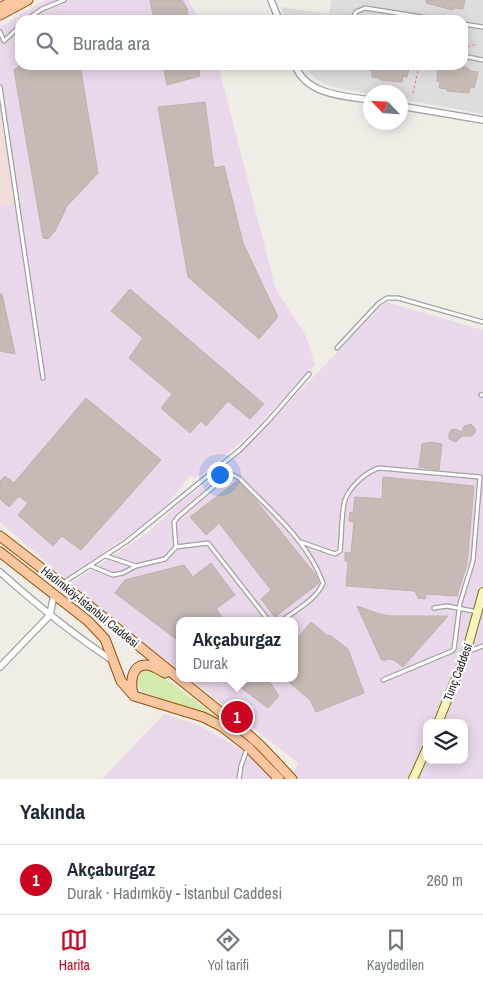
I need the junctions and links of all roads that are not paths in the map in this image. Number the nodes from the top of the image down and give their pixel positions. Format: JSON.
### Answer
{"nodes":[{"id":1,"x":5,"y":0,"type":"edge"},
{"id":2,"x":14,"y":0,"type":"edge"},
{"id":3,"x":28,"y":0,"type":"edge"},
{"id":4,"x":64,"y":0,"type":"edge"},
{"id":5,"x":272,"y":0,"type":"edge"},
{"id":6,"x":0,"y":2,"type":"edge"},
{"id":7,"x":0,"y":8,"type":"edge"},
{"id":8,"x":0,"y":15,"type":"edge"},
{"id":9,"x":33,"y":15,"type":"edge"},
{"id":10,"x":277,"y":15,"type":"edge"},
{"id":11,"x":354,"y":15,"type":"edge"},
{"id":12,"x":409,"y":15,"type":"edge"},
{"id":13,"x":468,"y":25,"type":"edge"},
{"id":14,"x":483,"y":27,"type":"edge"},
{"id":15,"x":15,"y":31,"type":"edge"},
{"id":16,"x":0,"y":32,"type":"edge"},
{"id":17,"x":4,"y":41,"type":"junction"},
{"id":18,"x":0,"y":44,"type":"edge"},
{"id":19,"x":468,"y":57,"type":"edge"},
{"id":20,"x":483,"y":60,"type":"edge"},
{"id":21,"x":298,"y":70,"type":"edge"},
{"id":22,"x":0,"y":88,"type":"edge"},
{"id":23,"x":363,"y":99,"type":"edge"},
{"id":24,"x":408,"y":107,"type":"edge"},
{"id":25,"x":483,"y":120,"type":"edge"},
{"id":26,"x":483,"y":322,"type":"edge"},
{"id":27,"x":337,"y":348,"type":"dead end"},
{"id":28,"x":309,"y":374,"type":"dead end"},
{"id":29,"x":43,"y":378,"type":"dead end"},
{"id":30,"x":0,"y":536,"type":"edge"},
{"id":31,"x":301,"y":542,"type":"junction"},
{"id":32,"x":176,"y":547,"type":"junction"},
{"id":33,"x":0,"y":552,"type":"edge"},
{"id":34,"x":105,"y":556,"type":"junction"},
{"id":35,"x":90,"y":566,"type":"junction"},
{"id":36,"x":136,"y":566,"type":"junction"},
{"id":37,"x":0,"y":572,"type":"edge"},
{"id":38,"x":62,"y":584,"type":"junction"},
{"id":39,"x":483,"y":592,"type":"edge"},
{"id":40,"x":54,"y":594,"type":"junction"},
{"id":41,"x":434,"y":608,"type":"dead end"},
{"id":42,"x":459,"y":608,"type":"junction"},
{"id":43,"x":478,"y":612,"type":"junction"},
{"id":44,"x":50,"y":615,"type":"junction"},
{"id":45,"x":266,"y":617,"type":"edge"},
{"id":46,"x":286,"y":617,"type":"edge"},
{"id":47,"x":483,"y":646,"type":"edge"},
{"id":48,"x":466,"y":652,"type":"junction"},
{"id":49,"x":114,"y":661,"type":"junction"},
{"id":50,"x":0,"y":668,"type":"edge"},
{"id":51,"x":176,"y":677,"type":"edge"},
{"id":52,"x":176,"y":678,"type":"edge"},
{"id":53,"x":383,"y":680,"type":"dead end"},
{"id":54,"x":183,"y":682,"type":"edge"},
{"id":55,"x":134,"y":696,"type":"junction"},
{"id":56,"x":440,"y":719,"type":"edge"},
{"id":57,"x":248,"y":746,"type":"junction"},
{"id":58,"x":423,"y":757,"type":"edge"},
{"id":59,"x":282,"y":775,"type":"edge"},
{"id":60,"x":239,"y":779,"type":"edge"},
{"id":61,"x":292,"y":779,"type":"edge"},
{"id":62,"x":298,"y":779,"type":"edge"},
{"id":63,"x":413,"y":779,"type":"edge"}],
"edges":[{"from":1,"to":6,"type":"main road"},
{"from":2,"to":7,"type":"main road"},
{"from":3,"to":8,"type":"main road"},
{"from":4,"to":9,"type":"lane"},
{"from":5,"to":10,"type":"street"},
{"from":11,"to":12,"type":"lane"},
{"from":13,"to":14,"type":"lane"},
{"from":15,"to":17,"type":"lane"},
{"from":16,"to":17,"type":"lane"},
{"from":17,"to":18,"type":"lane"},
{"from":19,"to":20,"type":"lane"},
{"from":21,"to":23,"type":"street"},
{"from":22,"to":29,"type":"lane"},
{"from":24,"to":25,"type":"street"},
{"from":26,"to":27,"type":"lane"},
{"from":28,"to":34,"type":"lane"},
{"from":30,"to":38,"type":"main road","name":"Hadımköy-İstanbul Caddesi"},
{"from":31,"to":32,"type":"lane"},
{"from":31,"to":42,"type":"lane"},
{"from":31,"to":46,"type":"lane"},
{"from":32,"to":36,"type":"lane"},
{"from":32,"to":45,"type":"lane"},
{"from":33,"to":40,"type":"main road","name":"Hadımköy-İstanbul Caddesi"},
{"from":34,"to":35,"type":"lane"},
{"from":34,"to":36,"type":"lane"},
{"from":35,"to":36,"type":"lane"},
{"from":35,"to":38,"type":"lane"},
{"from":37,"to":44,"type":"street"},
{"from":38,"to":40,"type":"main road"},
{"from":38,"to":51,"type":"main road","name":"Hadımköy-İstanbul Caddesi"},
{"from":39,"to":43,"type":"main road","name":"Tunç Caddesi"},
{"from":40,"to":44,"type":"street"},
{"from":40,"to":49,"type":"main road","name":"Hadımköy-İstanbul Caddesi"},
{"from":41,"to":42,"type":"lane"},
{"from":42,"to":43,"type":"lane"},
{"from":42,"to":53,"type":"lane"},
{"from":43,"to":48,"type":"main road","name":"Tunç Caddesi"},
{"from":44,"to":49,"type":"street"},
{"from":44,"to":50,"type":"street"},
{"from":47,"to":48,"type":"lane"},
{"from":48,"to":56,"type":"main road","name":"Tunç Caddesi"},
{"from":49,"to":55,"type":"main road","name":"Hadımköy-İstanbul Caddesi"},
{"from":52,"to":55,"type":"main road"},
{"from":54,"to":59,"type":"main road"},
{"from":55,"to":57,"type":"main road"},
{"from":57,"to":59,"type":"main road"},
{"from":57,"to":60,"type":"lane"},
{"from":58,"to":63,"type":"main road"},
{"from":59,"to":61,"type":"main road"},
{"from":59,"to":62,"type":"main road"}]}
